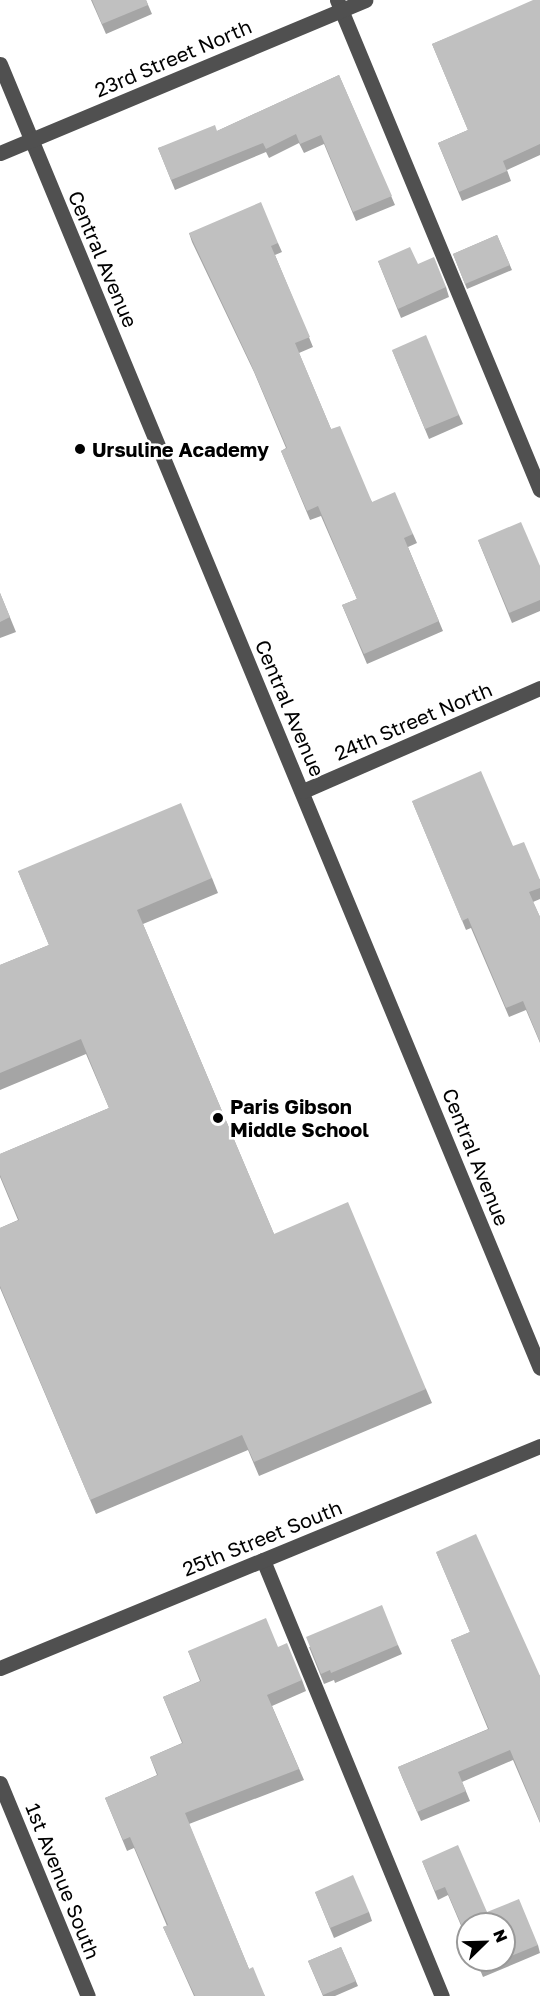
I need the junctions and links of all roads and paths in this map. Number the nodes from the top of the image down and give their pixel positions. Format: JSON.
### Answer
{"nodes":[{"id":1,"x":365,"y":0,"type":"edge"},
{"id":2,"x":339,"y":5,"type":"edge"},
{"id":3,"x":0,"y":64,"type":"edge"},
{"id":4,"x":31,"y":140,"type":"junction"},
{"id":5,"x":0,"y":153,"type":"edge"},
{"id":6,"x":540,"y":490,"type":"edge"},
{"id":7,"x":540,"y":688,"type":"edge"},
{"id":8,"x":303,"y":791,"type":"junction"},
{"id":9,"x":540,"y":1368,"type":"edge"},
{"id":10,"x":540,"y":1446,"type":"edge"},
{"id":11,"x":263,"y":1560,"type":"junction"},
{"id":12,"x":0,"y":1668,"type":"edge"},
{"id":13,"x":0,"y":1783,"type":"edge"},
{"id":14,"x":88,"y":1996,"type":"edge"},
{"id":15,"x":442,"y":1996,"type":"edge"}],
"edges":[{"from":1,"to":2,"type":"street","name":"23rd Street North"},
{"from":2,"to":4,"type":"street","name":"23rd Street North"},
{"from":2,"to":6,"type":"street"},
{"from":3,"to":4,"type":"street","name":"Central Avenue"},
{"from":4,"to":5,"type":"street","name":"23rd Street North"},
{"from":4,"to":8,"type":"street","name":"Central Avenue"},
{"from":7,"to":8,"type":"street","name":"24th Street North"},
{"from":8,"to":9,"type":"street","name":"Central Avenue"},
{"from":10,"to":11,"type":"street","name":"25th Street South"},
{"from":11,"to":12,"type":"street","name":"25th Street South"},
{"from":11,"to":15,"type":"street"},
{"from":13,"to":14,"type":"street","name":"1st Avenue South"}]}
